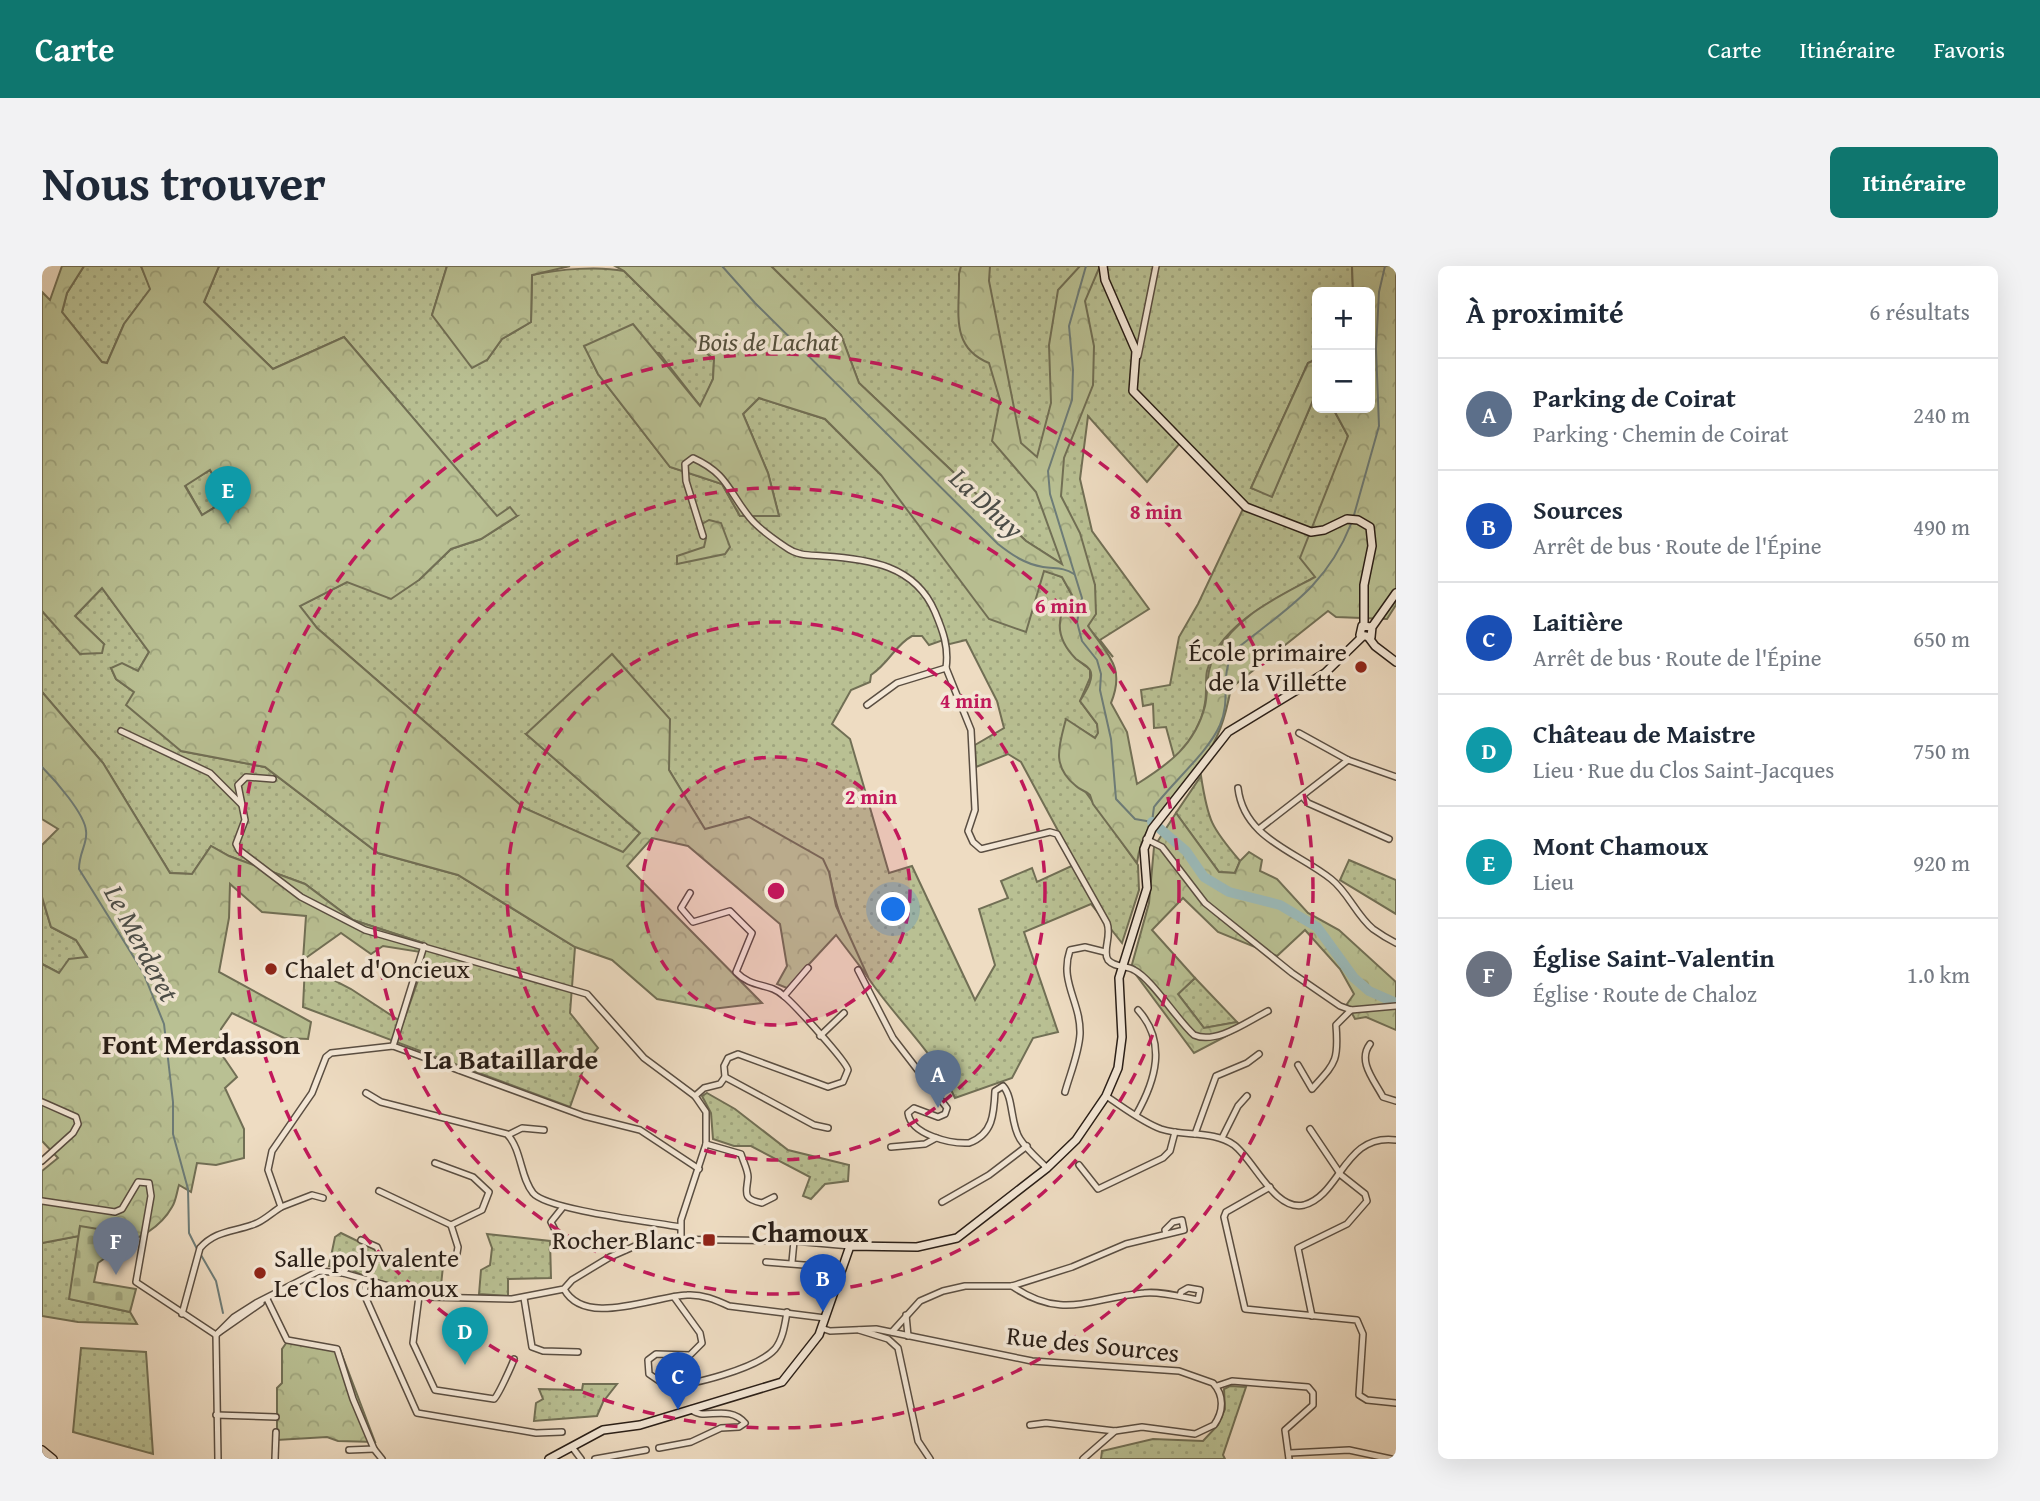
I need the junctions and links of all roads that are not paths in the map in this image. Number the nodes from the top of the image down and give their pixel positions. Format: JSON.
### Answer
{"nodes":[{"id":1,"x":1103,"y":266,"type":"edge"},
{"id":2,"x":1156,"y":266,"type":"edge"},
{"id":3,"x":1137,"y":359,"type":"junction"},
{"id":4,"x":703,"y":536,"type":"dead end"},
{"id":5,"x":1396,"y":593,"type":"edge"},
{"id":6,"x":1368,"y":626,"type":"junction"},
{"id":7,"x":1366,"y":637,"type":"junction"},
{"id":8,"x":1396,"y":662,"type":"edge"},
{"id":9,"x":946,"y":668,"type":"junction"},
{"id":10,"x":867,"y":705,"type":"dead end"},
{"id":11,"x":121,"y":731,"type":"dead end"},
{"id":12,"x":1299,"y":733,"type":"dead end"},
{"id":13,"x":1348,"y":760,"type":"junction"},
{"id":14,"x":1396,"y":777,"type":"edge"},
{"id":15,"x":273,"y":779,"type":"dead end"},
{"id":16,"x":1238,"y":788,"type":"dead end"},
{"id":17,"x":1302,"y":796,"type":"junction"},
{"id":18,"x":243,"y":807,"type":"junction"},
{"id":19,"x":1259,"y":829,"type":"junction"},
{"id":20,"x":1146,"y":839,"type":"junction"},
{"id":21,"x":1389,"y":839,"type":"dead end"},
{"id":22,"x":690,"y":893,"type":"dead end"},
{"id":23,"x":1396,"y":943,"type":"edge"},
{"id":24,"x":424,"y":946,"type":"junction"},
{"id":25,"x":1105,"y":952,"type":"junction"},
{"id":26,"x":1121,"y":967,"type":"junction"},
{"id":27,"x":808,"y":968,"type":"dead end"},
{"id":28,"x":858,"y":970,"type":"dead end"},
{"id":29,"x":784,"y":996,"type":"junction"},
{"id":30,"x":1396,"y":1006,"type":"edge"},
{"id":31,"x":1138,"y":1010,"type":"dead end"},
{"id":32,"x":1351,"y":1010,"type":"junction"},
{"id":33,"x":1268,"y":1011,"type":"dead end"},
{"id":34,"x":844,"y":1013,"type":"dead end"},
{"id":35,"x":820,"y":1036,"type":"junction"},
{"id":36,"x":1370,"y":1044,"type":"dead end"},
{"id":37,"x":393,"y":1046,"type":"junction"},
{"id":38,"x":1259,"y":1054,"type":"dead end"},
{"id":39,"x":1298,"y":1065,"type":"dead end"},
{"id":40,"x":725,"y":1077,"type":"junction"},
{"id":41,"x":1065,"y":1092,"type":"dead end"},
{"id":42,"x":366,"y":1093,"type":"dead end"},
{"id":43,"x":695,"y":1096,"type":"junction"},
{"id":44,"x":1107,"y":1096,"type":"junction"},
{"id":45,"x":1247,"y":1096,"type":"dead end"},
{"id":46,"x":1396,"y":1101,"type":"edge"},
{"id":47,"x":42,"y":1102,"type":"edge"},
{"id":48,"x":1136,"y":1115,"type":"junction"},
{"id":49,"x":828,"y":1128,"type":"dead end"},
{"id":50,"x":1310,"y":1129,"type":"dead end"},
{"id":51,"x":544,"y":1130,"type":"dead end"},
{"id":52,"x":1175,"y":1132,"type":"junction"},
{"id":53,"x":1195,"y":1134,"type":"junction"},
{"id":54,"x":508,"y":1135,"type":"junction"},
{"id":55,"x":936,"y":1138,"type":"junction"},
{"id":56,"x":1222,"y":1138,"type":"junction"},
{"id":57,"x":1396,"y":1140,"type":"edge"},
{"id":58,"x":706,"y":1144,"type":"junction"},
{"id":59,"x":1027,"y":1146,"type":"junction"},
{"id":60,"x":891,"y":1147,"type":"dead end"},
{"id":61,"x":42,"y":1161,"type":"edge"},
{"id":62,"x":435,"y":1163,"type":"dead end"},
{"id":63,"x":1079,"y":1165,"type":"dead end"},
{"id":64,"x":1047,"y":1168,"type":"junction"},
{"id":65,"x":699,"y":1169,"type":"junction"},
{"id":66,"x":1339,"y":1172,"type":"junction"},
{"id":67,"x":1270,"y":1187,"type":"junction"},
{"id":68,"x":379,"y":1191,"type":"dead end"},
{"id":69,"x":774,"y":1197,"type":"dead end"},
{"id":70,"x":323,"y":1198,"type":"dead end"},
{"id":71,"x":42,"y":1201,"type":"edge"},
{"id":72,"x":942,"y":1202,"type":"dead end"},
{"id":73,"x":281,"y":1207,"type":"junction"},
{"id":74,"x":563,"y":1207,"type":"junction"},
{"id":75,"x":646,"y":1220,"type":"junction"},
{"id":76,"x":451,"y":1225,"type":"junction"},
{"id":77,"x":639,"y":1225,"type":"dead end"},
{"id":78,"x":680,"y":1227,"type":"junction"},
{"id":79,"x":1166,"y":1234,"type":"dead end"},
{"id":80,"x":681,"y":1239,"type":"junction"},
{"id":81,"x":361,"y":1240,"type":"dead end"},
{"id":82,"x":793,"y":1241,"type":"junction"},
{"id":83,"x":590,"y":1246,"type":"dead end"},
{"id":84,"x":850,"y":1246,"type":"junction"},
{"id":85,"x":382,"y":1258,"type":"junction"},
{"id":86,"x":766,"y":1262,"type":"dead end"},
{"id":87,"x":792,"y":1262,"type":"junction"},
{"id":88,"x":816,"y":1266,"type":"dead end"},
{"id":89,"x":343,"y":1273,"type":"junction"},
{"id":90,"x":366,"y":1280,"type":"junction"},
{"id":91,"x":1012,"y":1286,"type":"junction"},
{"id":92,"x":564,"y":1289,"type":"junction"},
{"id":93,"x":419,"y":1296,"type":"junction"},
{"id":94,"x":1180,"y":1296,"type":"dead end"},
{"id":95,"x":674,"y":1297,"type":"junction"},
{"id":96,"x":524,"y":1298,"type":"junction"},
{"id":97,"x":265,"y":1300,"type":"junction"},
{"id":98,"x":787,"y":1312,"type":"junction"},
{"id":99,"x":182,"y":1314,"type":"junction"},
{"id":100,"x":907,"y":1314,"type":"junction"},
{"id":101,"x":1312,"y":1316,"type":"junction"},
{"id":102,"x":825,"y":1318,"type":"junction"},
{"id":103,"x":821,"y":1328,"type":"junction"},
{"id":104,"x":855,"y":1328,"type":"junction"},
{"id":105,"x":892,"y":1332,"type":"junction"},
{"id":106,"x":217,"y":1334,"type":"junction"},
{"id":107,"x":908,"y":1336,"type":"junction"},
{"id":108,"x":578,"y":1352,"type":"dead end"},
{"id":109,"x":514,"y":1359,"type":"dead end"},
{"id":110,"x":1217,"y":1386,"type":"junction"},
{"id":111,"x":1396,"y":1403,"type":"edge"},
{"id":112,"x":691,"y":1409,"type":"junction"},
{"id":113,"x":216,"y":1415,"type":"junction"},
{"id":114,"x":276,"y":1417,"type":"dead end"},
{"id":115,"x":1030,"y":1425,"type":"dead end"},
{"id":116,"x":1092,"y":1429,"type":"junction"},
{"id":117,"x":1115,"y":1431,"type":"junction"},
{"id":118,"x":276,"y":1432,"type":"dead end"},
{"id":119,"x":562,"y":1432,"type":"dead end"},
{"id":120,"x":1098,"y":1445,"type":"junction"},
{"id":121,"x":572,"y":1447,"type":"junction"},
{"id":122,"x":659,"y":1448,"type":"dead end"},
{"id":123,"x":374,"y":1449,"type":"junction"},
{"id":124,"x":42,"y":1450,"type":"edge"},
{"id":125,"x":349,"y":1450,"type":"dead end"},
{"id":126,"x":646,"y":1450,"type":"dead end"},
{"id":127,"x":1289,"y":1456,"type":"edge"},
{"id":128,"x":53,"y":1459,"type":"edge"},
{"id":129,"x":218,"y":1459,"type":"edge"},
{"id":130,"x":275,"y":1459,"type":"edge"},
{"id":131,"x":382,"y":1459,"type":"edge"},
{"id":132,"x":549,"y":1459,"type":"edge"},
{"id":133,"x":581,"y":1459,"type":"edge"},
{"id":134,"x":595,"y":1459,"type":"edge"},
{"id":135,"x":930,"y":1459,"type":"edge"},
{"id":136,"x":1083,"y":1459,"type":"edge"},
{"id":137,"x":1391,"y":1459,"type":"edge"}],
"edges":[{"from":1,"to":3,"type":"street"},
{"from":2,"to":3,"type":"street"},
{"from":3,"to":6,"type":"street"},
{"from":4,"to":9,"type":"street"},
{"from":5,"to":6,"type":"street"},
{"from":6,"to":7,"type":"street"},
{"from":6,"to":7,"type":"street"},
{"from":7,"to":8,"type":"street"},
{"from":7,"to":20,"type":"street"},
{"from":9,"to":10,"type":"street"},
{"from":9,"to":25,"type":"street"},
{"from":11,"to":18,"type":"street"},
{"from":12,"to":13,"type":"street"},
{"from":13,"to":14,"type":"street"},
{"from":13,"to":17,"type":"street"},
{"from":15,"to":18,"type":"street"},
{"from":16,"to":19,"type":"street"},
{"from":17,"to":19,"type":"street"},
{"from":17,"to":21,"type":"street"},
{"from":18,"to":24,"type":"street"},
{"from":19,"to":23,"type":"street"},
{"from":20,"to":26,"type":"street"},
{"from":20,"to":32,"type":"street"},
{"from":22,"to":29,"type":"street"},
{"from":24,"to":37,"type":"street"},
{"from":24,"to":43,"type":"street"},
{"from":25,"to":26,"type":"street"},
{"from":25,"to":41,"type":"street"},
{"from":26,"to":33,"type":"street"},
{"from":26,"to":44,"type":"street"},
{"from":27,"to":29,"type":"street"},
{"from":28,"to":55,"type":"street"},
{"from":29,"to":35,"type":"street"},
{"from":30,"to":32,"type":"street"},
{"from":31,"to":48,"type":"street"},
{"from":32,"to":39,"type":"street"},
{"from":34,"to":35,"type":"street"},
{"from":35,"to":40,"type":"street"},
{"from":36,"to":46,"type":"street"},
{"from":37,"to":65,"type":"street"},
{"from":37,"to":73,"type":"street"},
{"from":38,"to":53,"type":"street"},
{"from":40,"to":43,"type":"street"},
{"from":40,"to":49,"type":"street"},
{"from":42,"to":54,"type":"street"},
{"from":43,"to":58,"type":"street"},
{"from":44,"to":48,"type":"street"},
{"from":44,"to":64,"type":"street"},
{"from":45,"to":56,"type":"street"},
{"from":47,"to":61,"type":"street"},
{"from":48,"to":52,"type":"street"},
{"from":50,"to":66,"type":"street"},
{"from":51,"to":54,"type":"street"},
{"from":52,"to":53,"type":"street"},
{"from":52,"to":63,"type":"street"},
{"from":53,"to":56,"type":"street"},
{"from":54,"to":74,"type":"street"},
{"from":55,"to":59,"type":"street"},
{"from":55,"to":60,"type":"street"},
{"from":56,"to":67,"type":"street"},
{"from":57,"to":66,"type":"street"},
{"from":58,"to":65,"type":"street"},
{"from":58,"to":69,"type":"street"},
{"from":59,"to":64,"type":"street"},
{"from":59,"to":72,"type":"street"},
{"from":62,"to":76,"type":"street"},
{"from":64,"to":84,"type":"street"},
{"from":65,"to":78,"type":"street"},
{"from":66,"to":67,"type":"street"},
{"from":66,"to":101,"type":"street"},
{"from":67,"to":101,"type":"street"},
{"from":68,"to":76,"type":"street"},
{"from":70,"to":73,"type":"street"},
{"from":71,"to":99,"type":"street"},
{"from":73,"to":99,"type":"street"},
{"from":74,"to":75,"type":"street"},
{"from":74,"to":83,"type":"street"},
{"from":75,"to":77,"type":"street"},
{"from":75,"to":78,"type":"street"},
{"from":76,"to":85,"type":"street"},
{"from":78,"to":80,"type":"street"},
{"from":79,"to":91,"type":"street"},
{"from":80,"to":82,"type":"street"},
{"from":80,"to":92,"type":"street"},
{"from":81,"to":85,"type":"street"},
{"from":82,"to":84,"type":"street"},
{"from":82,"to":87,"type":"street"},
{"from":84,"to":102,"type":"street"},
{"from":85,"to":89,"type":"street"},
{"from":86,"to":87,"type":"street"},
{"from":87,"to":88,"type":"street"},
{"from":89,"to":90,"type":"street"},
{"from":89,"to":97,"type":"street"},
{"from":90,"to":93,"type":"street"},
{"from":90,"to":119,"type":"street"},
{"from":91,"to":94,"type":"street"},
{"from":91,"to":100,"type":"street"},
{"from":92,"to":95,"type":"street"},
{"from":92,"to":96,"type":"street"},
{"from":93,"to":96,"type":"street"},
{"from":93,"to":109,"type":"street"},
{"from":95,"to":98,"type":"street"},
{"from":95,"to":98,"type":"street"},
{"from":96,"to":108,"type":"street"},
{"from":97,"to":106,"type":"street"},
{"from":97,"to":123,"type":"street"},
{"from":98,"to":102,"type":"street"},
{"from":99,"to":106,"type":"street"},
{"from":100,"to":105,"type":"street"},
{"from":100,"to":107,"type":"street"},
{"from":101,"to":111,"type":"street"},
{"from":102,"to":103,"type":"street"},
{"from":103,"to":104,"type":"street","name":"Rue des Sources"},
{"from":103,"to":112,"type":"street"},
{"from":104,"to":105,"type":"street","name":"Rue des Sources"},
{"from":104,"to":135,"type":"street"},
{"from":105,"to":107,"type":"street","name":"Rue des Sources"},
{"from":106,"to":113,"type":"street"},
{"from":107,"to":110,"type":"street","name":"Rue des Sources"},
{"from":110,"to":117,"type":"street"},
{"from":110,"to":127,"type":"street"},
{"from":112,"to":121,"type":"street"},
{"from":112,"to":122,"type":"street"},
{"from":113,"to":114,"type":"street"},
{"from":113,"to":129,"type":"street"},
{"from":115,"to":116,"type":"street"},
{"from":116,"to":117,"type":"street"},
{"from":116,"to":120,"type":"street"},
{"from":117,"to":120,"type":"street"},
{"from":118,"to":130,"type":"street"},
{"from":120,"to":136,"type":"street"},
{"from":121,"to":132,"type":"street"},
{"from":121,"to":133,"type":"street"},
{"from":123,"to":125,"type":"street"},
{"from":123,"to":131,"type":"street"},
{"from":124,"to":128,"type":"street"},
{"from":126,"to":134,"type":"street"},
{"from":127,"to":137,"type":"street"}]}
